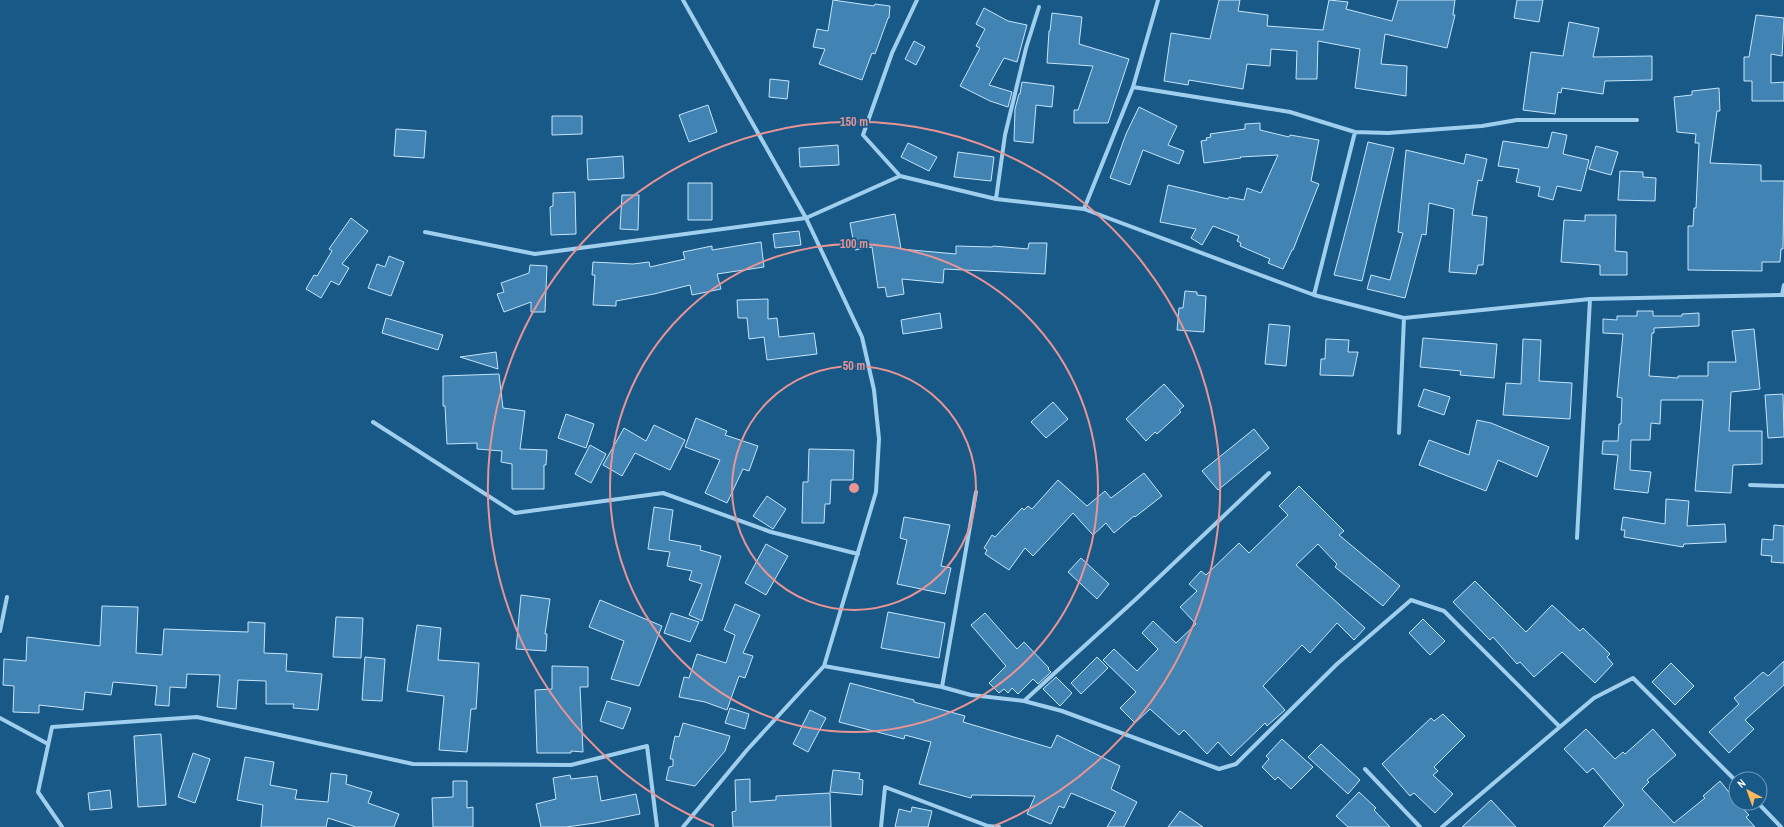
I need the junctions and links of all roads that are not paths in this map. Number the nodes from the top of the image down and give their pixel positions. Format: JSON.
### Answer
{"nodes":[{"id":1,"x":682,"y":0,"type":"edge"},
{"id":2,"x":917,"y":0,"type":"edge"},
{"id":3,"x":1158,"y":0,"type":"edge"},
{"id":4,"x":1040,"y":7,"type":"dead end"},
{"id":5,"x":1133,"y":86,"type":"junction"},
{"id":6,"x":1637,"y":120,"type":"dead end"},
{"id":7,"x":1355,"y":132,"type":"junction"},
{"id":8,"x":900,"y":176,"type":"junction"},
{"id":9,"x":996,"y":199,"type":"junction"},
{"id":10,"x":1084,"y":209,"type":"junction"},
{"id":11,"x":806,"y":218,"type":"junction"},
{"id":12,"x":425,"y":232,"type":"dead end"},
{"id":13,"x":1784,"y":285,"type":"edge"},
{"id":14,"x":1314,"y":295,"type":"junction"},
{"id":15,"x":1783,"y":295,"type":"edge"},
{"id":16,"x":1590,"y":299,"type":"junction"},
{"id":17,"x":1404,"y":318,"type":"junction"},
{"id":18,"x":373,"y":422,"type":"dead end"},
{"id":19,"x":1399,"y":433,"type":"dead end"},
{"id":20,"x":1269,"y":472,"type":"dead end"},
{"id":21,"x":1750,"y":485,"type":"dead end"},
{"id":22,"x":1784,"y":486,"type":"edge"},
{"id":23,"x":976,"y":492,"type":"dead end"},
{"id":24,"x":1577,"y":538,"type":"dead end"},
{"id":25,"x":858,"y":554,"type":"junction"},
{"id":26,"x":7,"y":597,"type":"dead end"},
{"id":27,"x":0,"y":630,"type":"edge"},
{"id":28,"x":824,"y":666,"type":"junction"},
{"id":29,"x":942,"y":686,"type":"junction"},
{"id":30,"x":1024,"y":701,"type":"junction"},
{"id":31,"x":0,"y":718,"type":"edge"},
{"id":32,"x":1559,"y":726,"type":"junction"},
{"id":33,"x":48,"y":744,"type":"junction"},
{"id":34,"x":1365,"y":769,"type":"dead end"},
{"id":35,"x":1728,"y":773,"type":"edge"},
{"id":36,"x":1766,"y":811,"type":"edge"},
{"id":37,"x":62,"y":827,"type":"edge"},
{"id":38,"x":656,"y":827,"type":"edge"},
{"id":39,"x":683,"y":827,"type":"edge"},
{"id":40,"x":881,"y":827,"type":"edge"},
{"id":41,"x":999,"y":827,"type":"edge"},
{"id":42,"x":1420,"y":827,"type":"edge"},
{"id":43,"x":1442,"y":827,"type":"edge"},
{"id":44,"x":1781,"y":827,"type":"edge"}],
"edges":[{"from":1,"to":11,"type":"street"},
{"from":2,"to":8,"type":"street"},
{"from":3,"to":5,"type":"street"},
{"from":4,"to":9,"type":"street"},
{"from":5,"to":7,"type":"street"},
{"from":5,"to":10,"type":"street"},
{"from":6,"to":7,"type":"street"},
{"from":7,"to":14,"type":"street"},
{"from":8,"to":9,"type":"street"},
{"from":8,"to":11,"type":"street"},
{"from":9,"to":10,"type":"street"},
{"from":10,"to":14,"type":"street"},
{"from":11,"to":12,"type":"street"},
{"from":11,"to":25,"type":"street"},
{"from":13,"to":15,"type":"street"},
{"from":14,"to":17,"type":"street"},
{"from":15,"to":16,"type":"street"},
{"from":16,"to":17,"type":"street"},
{"from":16,"to":24,"type":"street"},
{"from":17,"to":19,"type":"street"},
{"from":18,"to":25,"type":"street"},
{"from":20,"to":30,"type":"street"},
{"from":21,"to":22,"type":"street"},
{"from":23,"to":29,"type":"street"},
{"from":25,"to":28,"type":"street"},
{"from":26,"to":27,"type":"street"},
{"from":28,"to":29,"type":"street"},
{"from":28,"to":39,"type":"street"},
{"from":29,"to":30,"type":"street"},
{"from":30,"to":32,"type":"street"},
{"from":31,"to":33,"type":"street"},
{"from":32,"to":35,"type":"street"},
{"from":32,"to":43,"type":"street"},
{"from":33,"to":37,"type":"street"},
{"from":33,"to":38,"type":"street"},
{"from":34,"to":42,"type":"street"},
{"from":36,"to":44,"type":"street"},
{"from":40,"to":41,"type":"street"}]}
